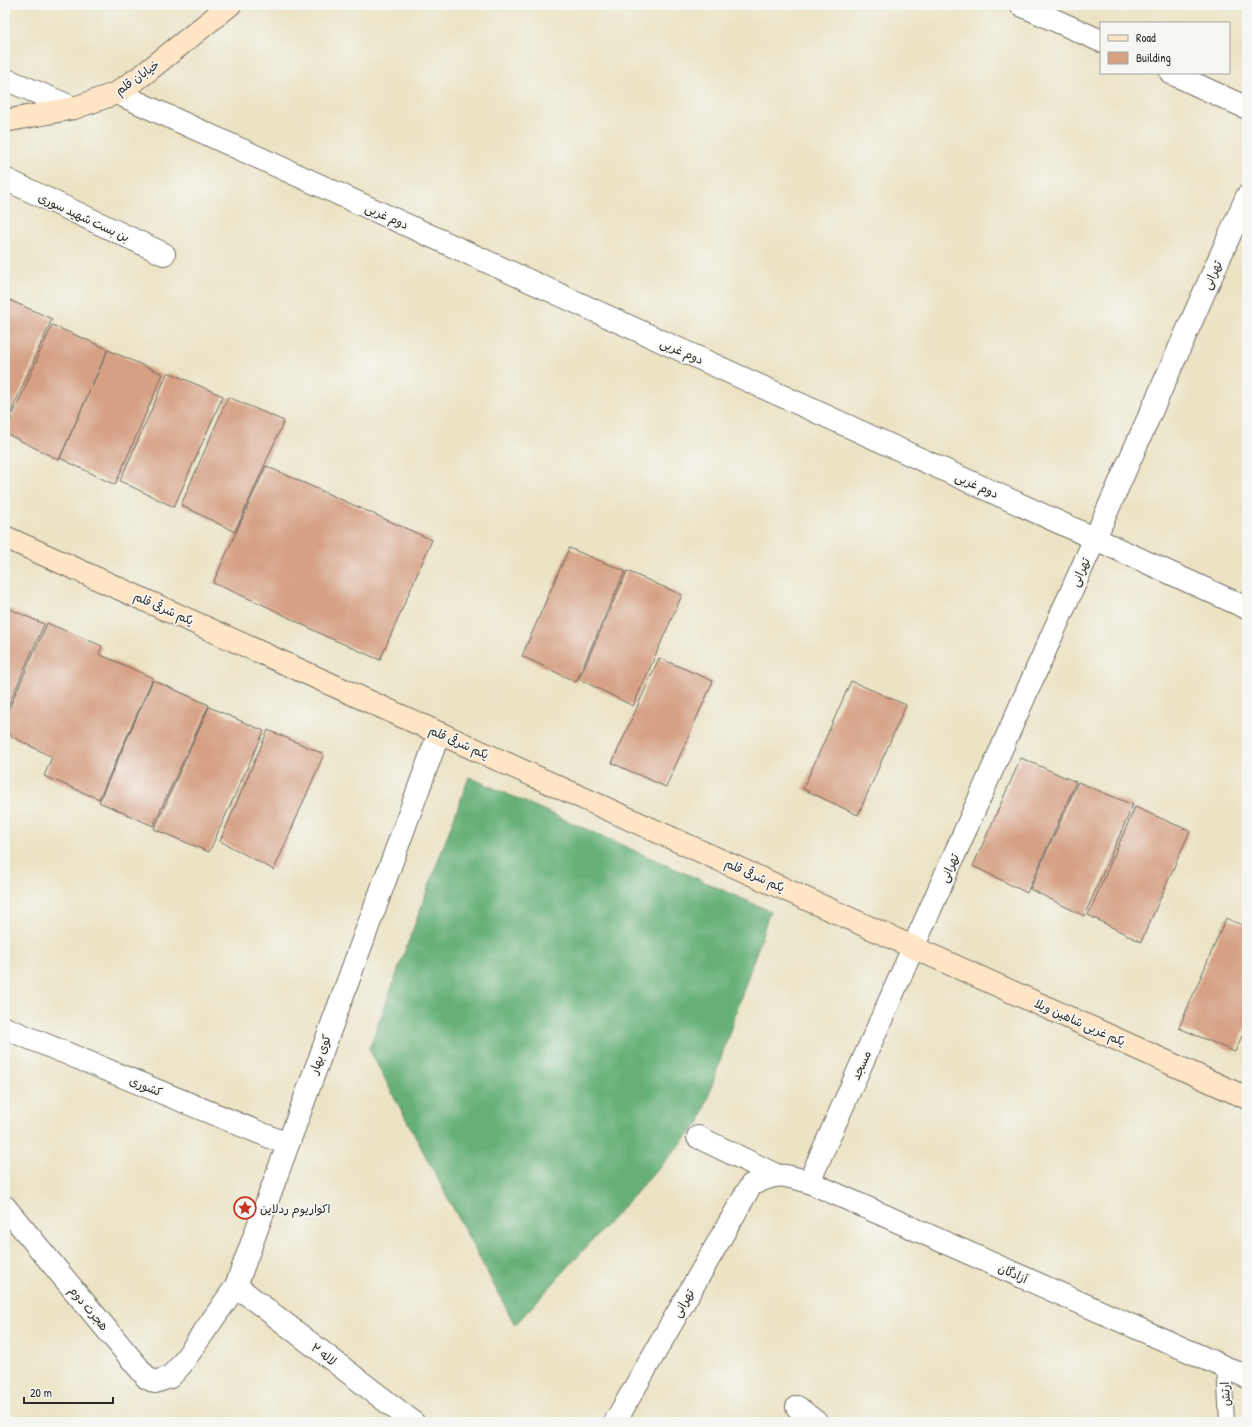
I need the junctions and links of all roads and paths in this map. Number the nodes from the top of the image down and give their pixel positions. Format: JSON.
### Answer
{"nodes":[{"id":1,"x":230,"y":5,"type":"edge"},
{"id":2,"x":1021,"y":5,"type":"edge"},
{"id":3,"x":1100,"y":41,"type":"edge"},
{"id":4,"x":1173,"y":74,"type":"edge"},
{"id":5,"x":5,"y":78,"type":"edge"},
{"id":6,"x":116,"y":93,"type":"junction"},
{"id":7,"x":74,"y":108,"type":"junction"},
{"id":8,"x":1247,"y":108,"type":"edge"},
{"id":9,"x":5,"y":121,"type":"edge"},
{"id":10,"x":5,"y":179,"type":"edge"},
{"id":11,"x":1247,"y":196,"type":"edge"},
{"id":12,"x":164,"y":254,"type":"dead end"},
{"id":13,"x":5,"y":536,"type":"edge"},
{"id":14,"x":1095,"y":539,"type":"junction"},
{"id":15,"x":1247,"y":608,"type":"edge"},
{"id":16,"x":439,"y":733,"type":"junction"},
{"id":17,"x":914,"y":947,"type":"junction"},
{"id":18,"x":5,"y":1028,"type":"edge"},
{"id":19,"x":1247,"y":1098,"type":"edge"},
{"id":20,"x":698,"y":1137,"type":"dead end"},
{"id":21,"x":287,"y":1144,"type":"junction"},
{"id":22,"x":776,"y":1175,"type":"junction"},
{"id":23,"x":809,"y":1182,"type":"junction"},
{"id":24,"x":5,"y":1207,"type":"edge"},
{"id":25,"x":236,"y":1286,"type":"junction"},
{"id":26,"x":181,"y":1365,"type":"joint"},
{"id":27,"x":1224,"y":1366,"type":"junction"},
{"id":28,"x":1247,"y":1376,"type":"edge"},
{"id":29,"x":797,"y":1407,"type":"dead end"},
{"id":30,"x":408,"y":1420,"type":"edge"},
{"id":31,"x":615,"y":1422,"type":"edge"},
{"id":32,"x":816,"y":1422,"type":"edge"},
{"id":33,"x":1227,"y":1422,"type":"edge"}],
"edges":[{"from":1,"to":6,"type":"street","name":"خیابان قلم"},
{"from":2,"to":3,"type":"street"},
{"from":4,"to":8,"type":"street"},
{"from":5,"to":7,"type":"street"},
{"from":6,"to":7,"type":"street","name":"خیابان قلم"},
{"from":6,"to":14,"type":"street","name":"دوم غربی"},
{"from":7,"to":9,"type":"street","name":"خیابان قلم"},
{"from":10,"to":12,"type":"street","name":"بن بست شهید سوری"},
{"from":11,"to":14,"type":"street","name":"تهرانی"},
{"from":13,"to":16,"type":"street","name":"یکم شرقی قلم"},
{"from":14,"to":15,"type":"street","name":"دوم غربی"},
{"from":14,"to":17,"type":"street","name":"تهرانی"},
{"from":16,"to":17,"type":"street","name":"یکم شرقی قلم"},
{"from":16,"to":21,"type":"street","name":"کوی بهار"},
{"from":17,"to":19,"type":"street","name":"یکم غربی شاهین ویلا"},
{"from":17,"to":23,"type":"street","name":"مسجد"},
{"from":18,"to":21,"type":"street","name":"کشوری"},
{"from":20,"to":22,"type":"street","name":"آزادگان"},
{"from":21,"to":25,"type":"street","name":"کوی بهار"},
{"from":22,"to":23,"type":"street","name":"آزادگان"},
{"from":22,"to":31,"type":"street","name":"تهرانی"},
{"from":23,"to":27,"type":"street","name":"آزادگان"},
{"from":24,"to":26,"type":"street","name":"هجرت دوم"},
{"from":25,"to":26,"type":"street","name":"کوی بهار"},
{"from":25,"to":30,"type":"street","name":"لاله ۲"},
{"from":27,"to":28,"type":"street","name":"آزادگان"},
{"from":27,"to":33,"type":"lane","name":"ارتش"},
{"from":29,"to":32,"type":"street"}]}
